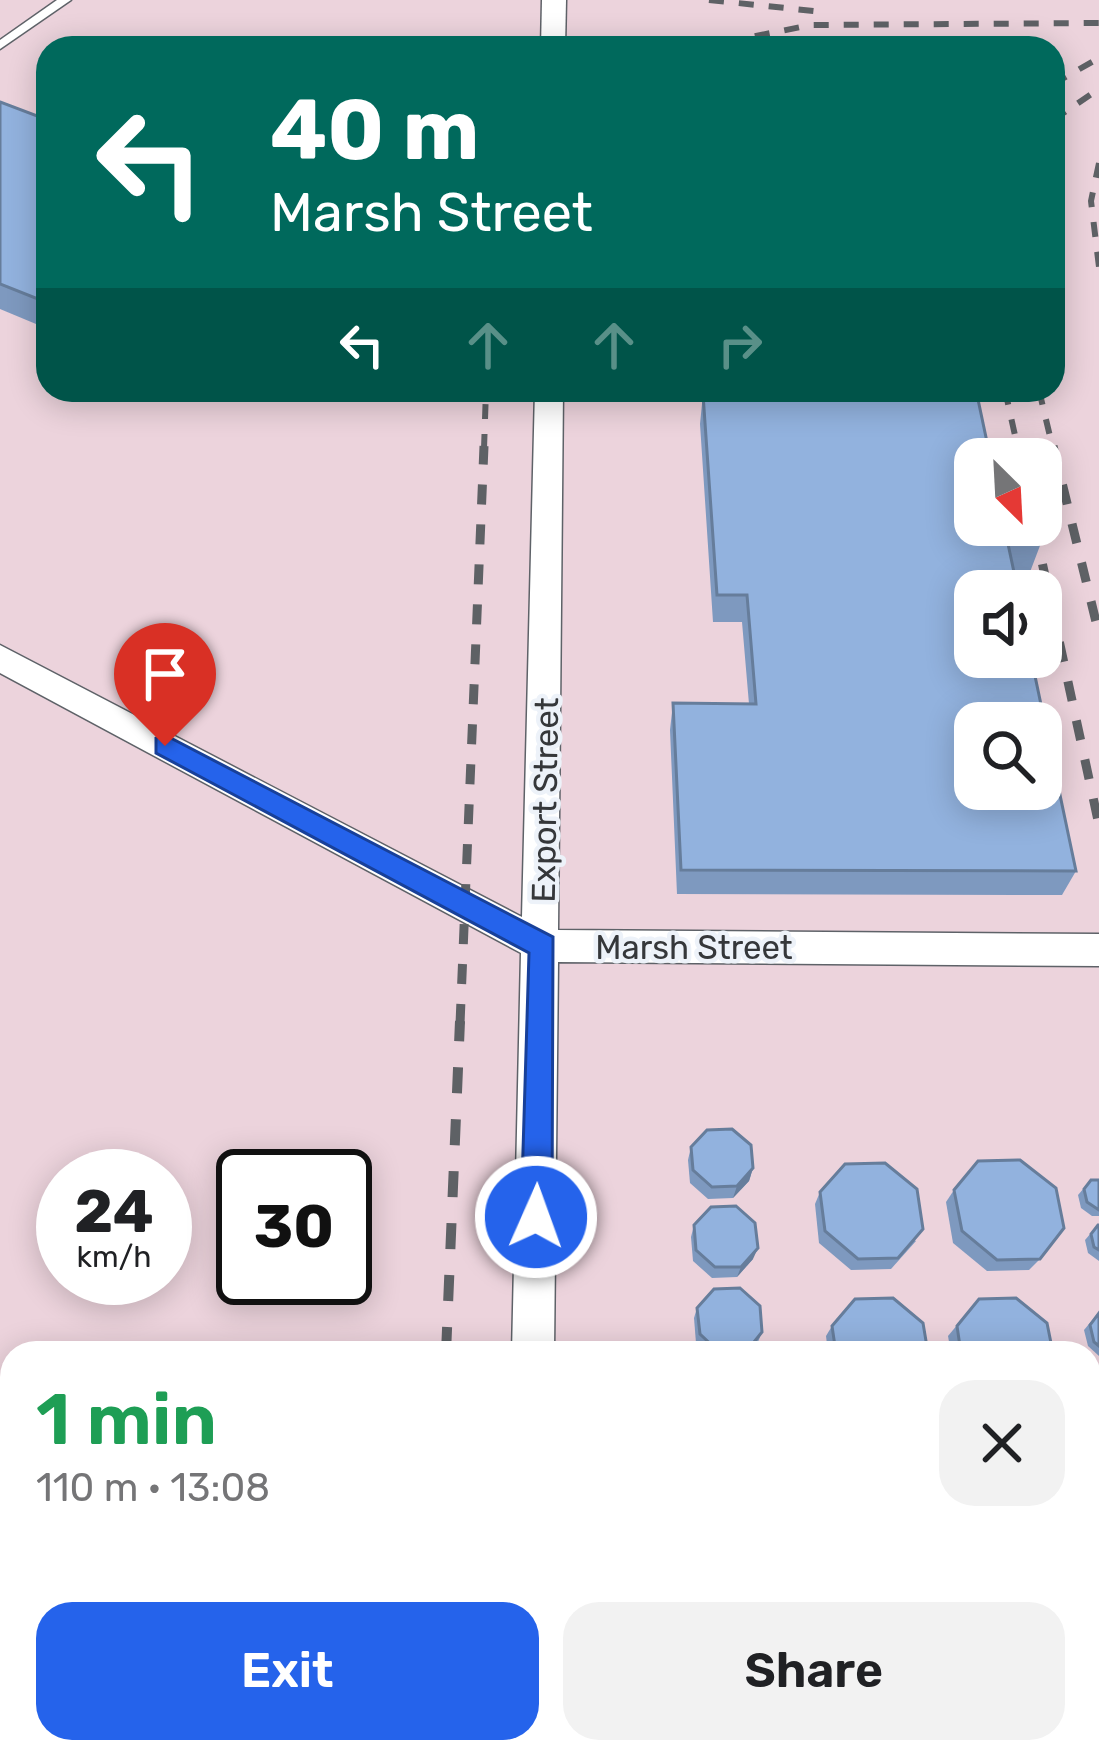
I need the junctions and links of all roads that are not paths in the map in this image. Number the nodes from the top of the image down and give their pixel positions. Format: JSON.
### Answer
{"nodes":[{"id":1,"x":65,"y":0,"type":"edge"},
{"id":2,"x":554,"y":0,"type":"edge"},
{"id":3,"x":553,"y":36,"type":"edge"},
{"id":4,"x":0,"y":45,"type":"edge"},
{"id":5,"x":549,"y":402,"type":"edge"},
{"id":6,"x":0,"y":658,"type":"edge"},
{"id":7,"x":543,"y":946,"type":"junction"},
{"id":8,"x":1099,"y":950,"type":"edge"},
{"id":9,"x":533,"y":1341,"type":"edge"}],
"edges":[{"from":1,"to":4,"type":"lane"},
{"from":2,"to":3,"type":"street"},
{"from":5,"to":7,"type":"street","name":"Export Street"},
{"from":6,"to":7,"type":"street","name":"Marsh Street"},
{"from":7,"to":8,"type":"street","name":"Marsh Street"},
{"from":7,"to":9,"type":"street","name":"Export Street"}]}
